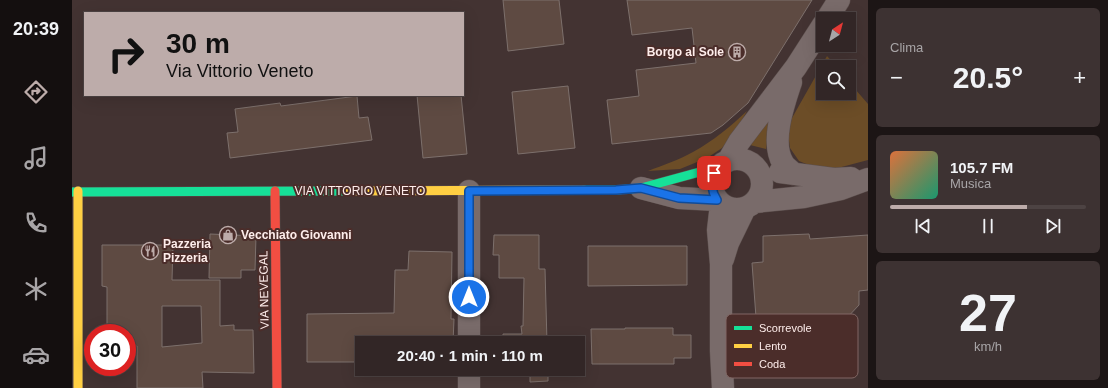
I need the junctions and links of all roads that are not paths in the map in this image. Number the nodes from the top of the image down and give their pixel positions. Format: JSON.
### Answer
{"nodes":[{"id":1,"x":839,"y":0,"type":"edge"},
{"id":2,"x":831,"y":12,"type":"edge"},
{"id":3,"x":816,"y":36,"type":"edge"},
{"id":4,"x":796,"y":67,"type":"junction"},
{"id":5,"x":723,"y":164,"type":"junction"},
{"id":6,"x":757,"y":170,"type":"junction"},
{"id":7,"x":794,"y":174,"type":"junction"},
{"id":8,"x":868,"y":178,"type":"edge"},
{"id":9,"x":641,"y":188,"type":"junction"},
{"id":10,"x":75,"y":191,"type":"edge"},
{"id":11,"x":275,"y":191,"type":"junction"},
{"id":12,"x":469,"y":191,"type":"junction"},
{"id":13,"x":719,"y":202,"type":"junction"},
{"id":14,"x":750,"y":205,"type":"junction"},
{"id":15,"x":721,"y":264,"type":"junction"},
{"id":16,"x":469,"y":336,"type":"edge"},
{"id":17,"x":469,"y":376,"type":"edge"},
{"id":18,"x":78,"y":388,"type":"edge"},
{"id":19,"x":278,"y":388,"type":"edge"},
{"id":20,"x":469,"y":388,"type":"edge"},
{"id":21,"x":723,"y":388,"type":"edge"}],
"edges":[{"from":1,"to":2,"type":"street"},
{"from":3,"to":4,"type":"street"},
{"from":4,"to":5,"type":"street"},
{"from":4,"to":7,"type":"street"},
{"from":5,"to":6,"type":"street","name":"VIA VITTORIO VENETO"},
{"from":5,"to":9,"type":"street","name":"VIA VITTORIO VENETO"},
{"from":5,"to":13,"type":"street"},
{"from":6,"to":7,"type":"street","name":"VIA VITTORIO VENETO"},
{"from":6,"to":14,"type":"street"},
{"from":7,"to":8,"type":"street","name":"VIA VITTORIO VENETO"},
{"from":8,"to":14,"type":"street","name":"VIA VITTORIO VENETO"},
{"from":9,"to":12,"type":"street","name":"VIA VITTORIO VENETO"},
{"from":9,"to":13,"type":"street","name":"VIA VITTORIO VENETO"},
{"from":10,"to":11,"type":"street","name":"VIA VITTORIO VENETO"},
{"from":10,"to":18,"type":"street","name":"VIA VITTORIO VENETO"},
{"from":11,"to":12,"type":"street","name":"VIA VITTORIO VENETO"},
{"from":11,"to":19,"type":"street","name":"VIA NEVEGAL"},
{"from":12,"to":16,"type":"street"},
{"from":13,"to":14,"type":"street","name":"VIA VITTORIO VENETO"},
{"from":13,"to":15,"type":"street"},
{"from":14,"to":15,"type":"street"},
{"from":15,"to":21,"type":"street"},
{"from":17,"to":20,"type":"street"}]}
